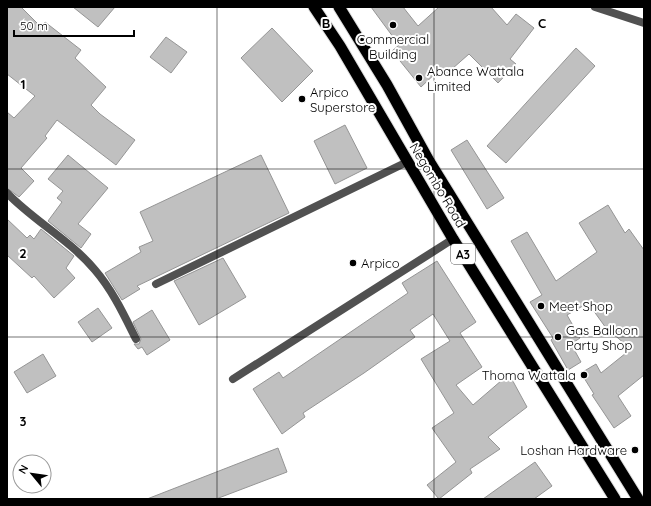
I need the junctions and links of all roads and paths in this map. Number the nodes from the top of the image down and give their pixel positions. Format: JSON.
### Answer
{"nodes":[{"id":1,"x":314,"y":7,"type":"edge"},
{"id":2,"x":339,"y":7,"type":"edge"},
{"id":3,"x":595,"y":7,"type":"edge"},
{"id":4,"x":644,"y":23,"type":"edge"},
{"id":5,"x":407,"y":162,"type":"junction"},
{"id":6,"x":7,"y":193,"type":"edge"},
{"id":7,"x":453,"y":239,"type":"junction"},
{"id":8,"x":156,"y":284,"type":"dead end"},
{"id":9,"x":136,"y":339,"type":"dead end"},
{"id":10,"x":233,"y":378,"type":"dead end"},
{"id":11,"x":615,"y":499,"type":"edge"},
{"id":12,"x":638,"y":499,"type":"edge"}],
"edges":[{"from":1,"to":5,"type":"highway","name":"Negombo Road","number":"A3"},
{"from":2,"to":12,"type":"highway","name":"Negombo Road","number":"A3"},
{"from":3,"to":4,"type":"street"},
{"from":5,"to":7,"type":"highway","name":"Negombo Road","number":"A3"},
{"from":5,"to":8,"type":"street"},
{"from":6,"to":9,"type":"street"},
{"from":7,"to":10,"type":"street"},
{"from":7,"to":11,"type":"highway","name":"Negombo Road","number":"A3"}]}
